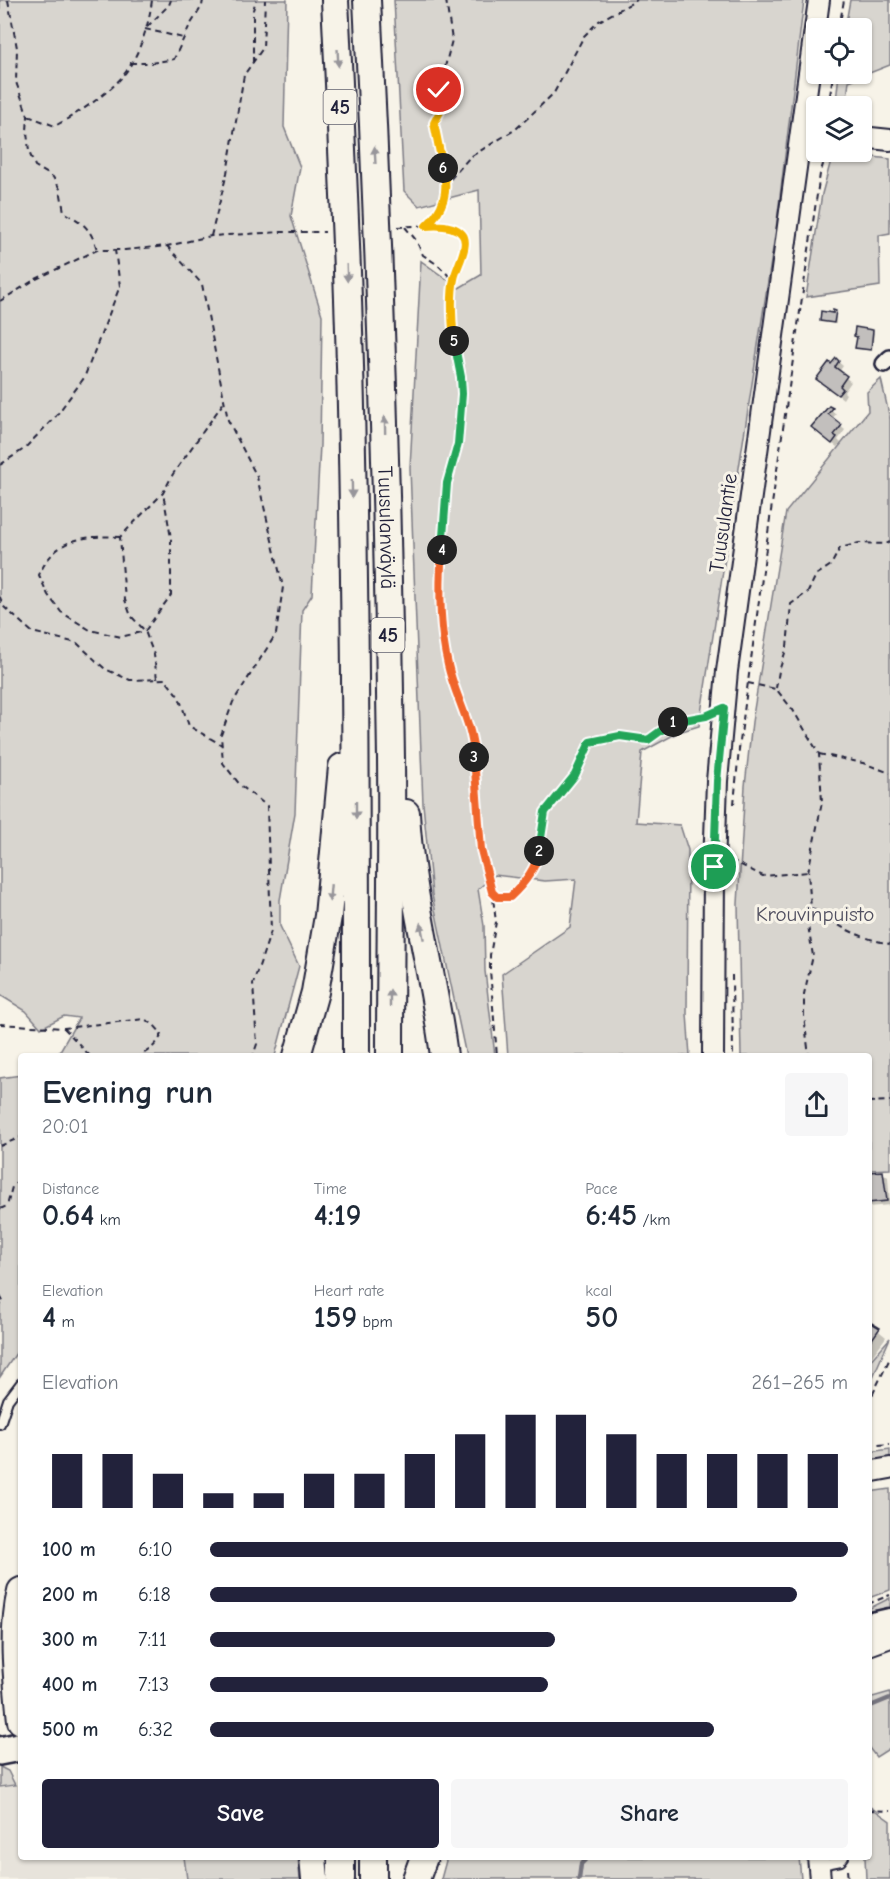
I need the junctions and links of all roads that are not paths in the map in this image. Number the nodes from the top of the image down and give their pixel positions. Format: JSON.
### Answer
{"nodes":[{"id":1,"x":335,"y":0,"type":"edge"},
{"id":2,"x":368,"y":0,"type":"edge"},
{"id":3,"x":819,"y":0,"type":"edge"},
{"id":4,"x":813,"y":96,"type":"edge"},
{"id":5,"x":872,"y":138,"type":"edge"},
{"id":6,"x":890,"y":140,"type":"edge"},
{"id":7,"x":806,"y":162,"type":"edge"},
{"id":8,"x":354,"y":626,"type":"junction"},
{"id":9,"x":388,"y":635,"type":"junction"},
{"id":10,"x":315,"y":992,"type":"junction"},
{"id":11,"x":441,"y":1030,"type":"junction"},
{"id":12,"x":298,"y":1053,"type":"edge"},
{"id":13,"x":307,"y":1053,"type":"edge"},
{"id":14,"x":356,"y":1053,"type":"edge"},
{"id":15,"x":390,"y":1053,"type":"edge"},
{"id":16,"x":444,"y":1053,"type":"edge"},
{"id":17,"x":449,"y":1053,"type":"edge"},
{"id":18,"x":713,"y":1053,"type":"edge"},
{"id":19,"x":18,"y":1387,"type":"edge"},
{"id":20,"x":0,"y":1424,"type":"edge"},
{"id":21,"x":890,"y":1468,"type":"edge"},
{"id":22,"x":872,"y":1471,"type":"edge"},
{"id":23,"x":18,"y":1613,"type":"edge"},
{"id":24,"x":890,"y":1620,"type":"edge"},
{"id":25,"x":872,"y":1624,"type":"edge"},
{"id":26,"x":890,"y":1634,"type":"edge"},
{"id":27,"x":872,"y":1641,"type":"edge"},
{"id":28,"x":18,"y":1687,"type":"edge"},
{"id":29,"x":18,"y":1741,"type":"edge"},
{"id":30,"x":0,"y":1745,"type":"edge"},
{"id":31,"x":18,"y":1754,"type":"edge"},
{"id":32,"x":0,"y":1757,"type":"edge"},
{"id":33,"x":313,"y":1860,"type":"edge"},
{"id":34,"x":341,"y":1860,"type":"edge"},
{"id":35,"x":373,"y":1860,"type":"edge"},
{"id":36,"x":405,"y":1860,"type":"edge"},
{"id":37,"x":423,"y":1860,"type":"edge"},
{"id":38,"x":842,"y":1860,"type":"edge"},
{"id":39,"x":819,"y":1867,"type":"edge"},
{"id":40,"x":315,"y":1879,"type":"edge"},
{"id":41,"x":341,"y":1879,"type":"edge"},
{"id":42,"x":373,"y":1879,"type":"edge"},
{"id":43,"x":405,"y":1879,"type":"edge"},
{"id":44,"x":416,"y":1879,"type":"edge"}],
"edges":[{"from":1,"to":8,"type":"highway","name":"Tuusulanväylä","number":"45","one_way":true},
{"from":9,"to":2,"type":"highway","name":"Tuusulanväylä","number":"45","one_way":true},
{"from":3,"to":4,"type":"main road","name":"Tuusulantie"},
{"from":5,"to":6,"type":"main road"},
{"from":7,"to":18,"type":"main road","name":"Tuusulantie"},
{"from":8,"to":10,"type":"highway","one_way":true},
{"from":8,"to":14,"type":"highway","name":"Tuusulanväylä","number":"45","one_way":true},
{"from":11,"to":9,"type":"highway","one_way":true},
{"from":15,"to":9,"type":"highway","name":"Tuusulanväylä","number":"45","one_way":true},
{"from":10,"to":12,"type":"highway"},
{"from":10,"to":13,"type":"highway"},
{"from":11,"to":16,"type":"highway"},
{"from":11,"to":17,"type":"highway"},
{"from":19,"to":20,"type":"lane"},
{"from":21,"to":22,"type":"main road"},
{"from":23,"to":28,"type":"highway"},
{"from":24,"to":25,"type":"main road"},
{"from":26,"to":27,"type":"highway"},
{"from":29,"to":30,"type":"street"},
{"from":31,"to":32,"type":"street"},
{"from":33,"to":40,"type":"highway"},
{"from":34,"to":41,"type":"highway"},
{"from":35,"to":42,"type":"highway"},
{"from":36,"to":43,"type":"highway"},
{"from":37,"to":44,"type":"highway"},
{"from":38,"to":39,"type":"lane"}]}
